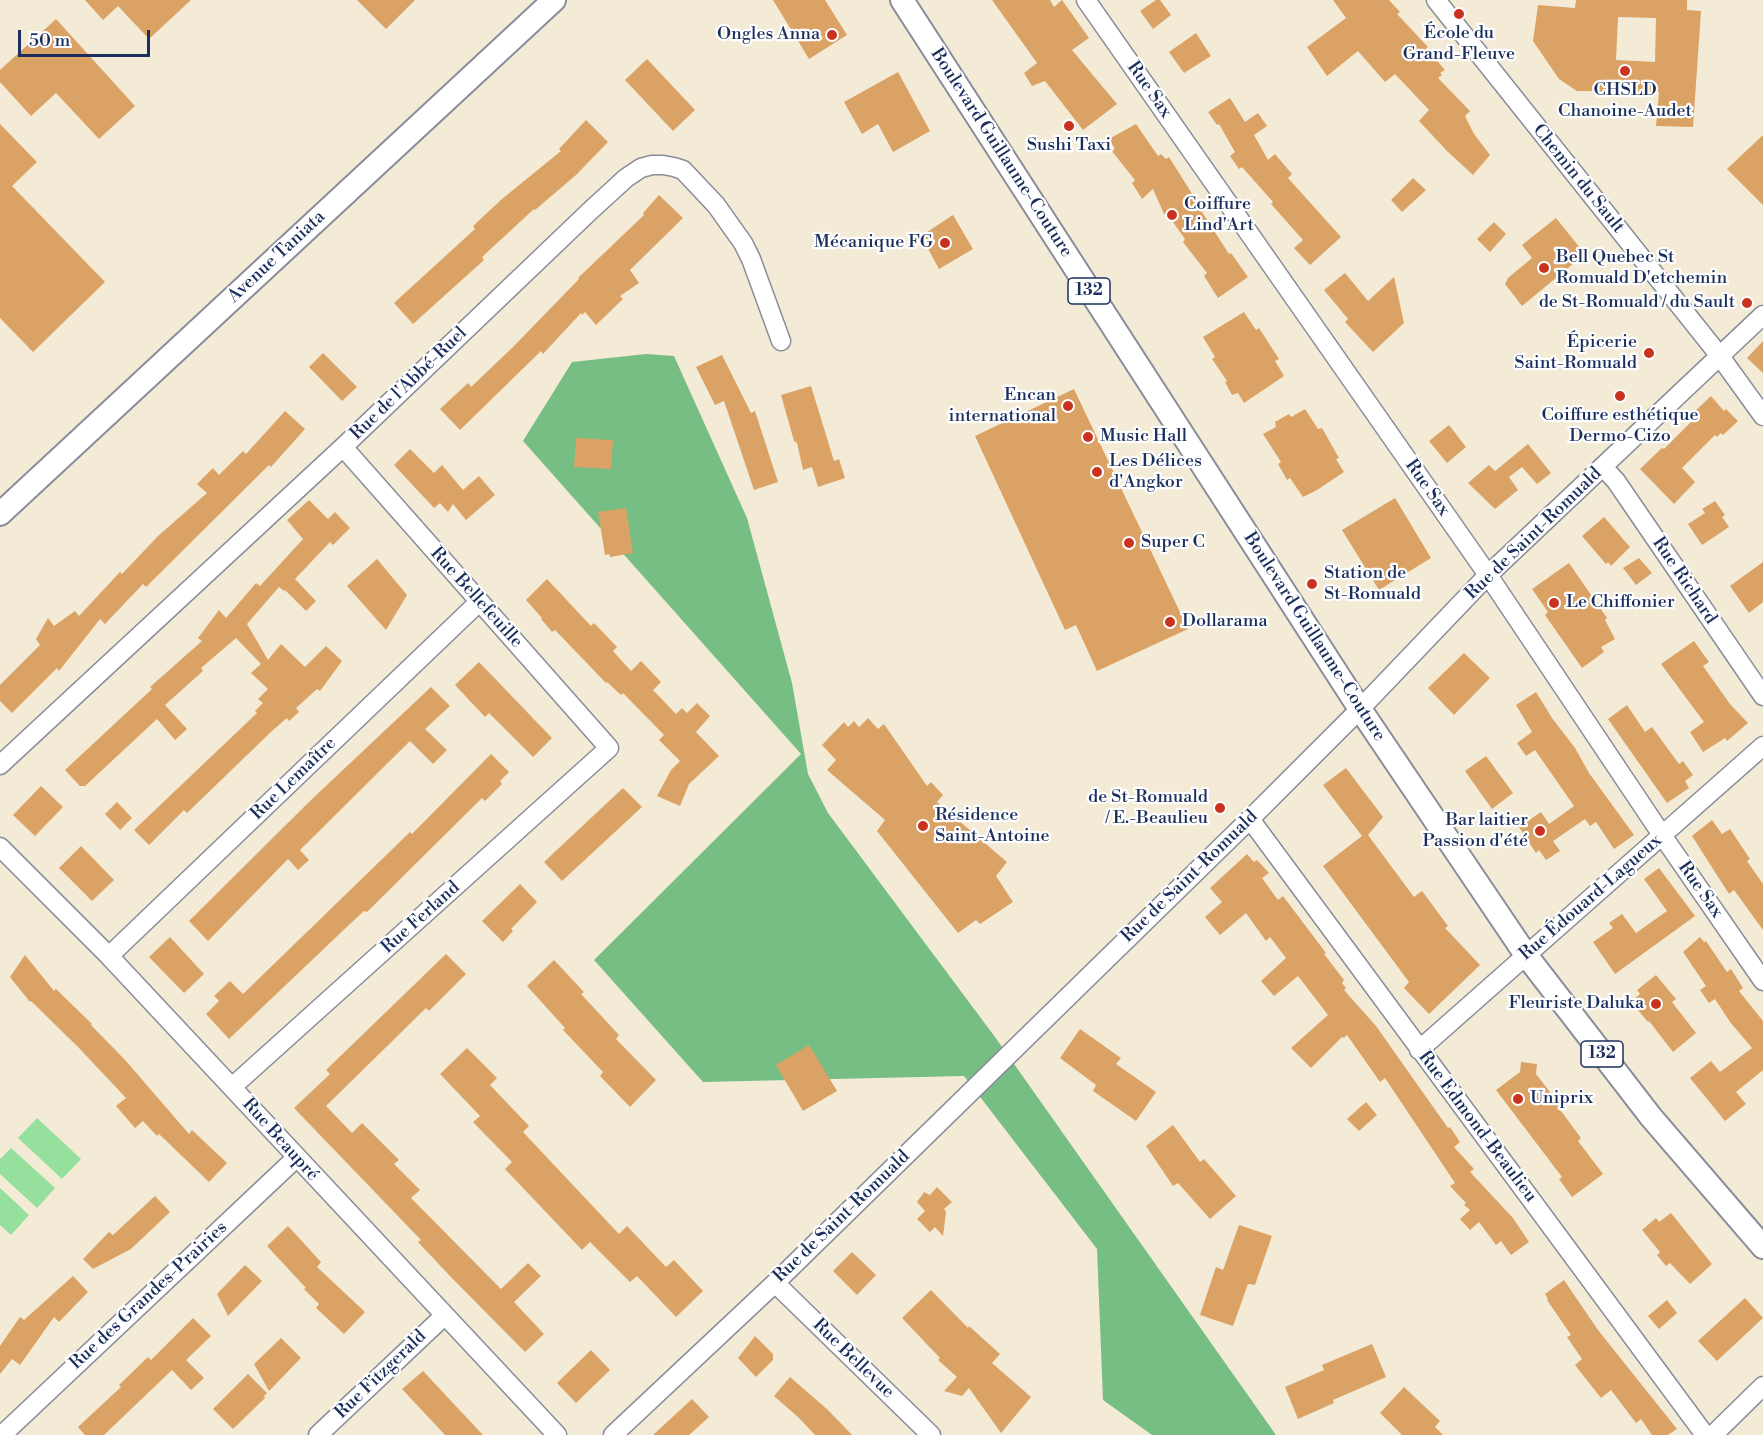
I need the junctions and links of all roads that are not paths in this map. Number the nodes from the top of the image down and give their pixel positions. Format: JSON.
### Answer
{"nodes":[{"id":1,"x":555,"y":0,"type":"edge"},
{"id":2,"x":902,"y":0,"type":"edge"},
{"id":3,"x":1086,"y":0,"type":"edge"},
{"id":4,"x":1436,"y":0,"type":"edge"},
{"id":5,"x":1763,"y":315,"type":"edge"},
{"id":6,"x":781,"y":341,"type":"dead end"},
{"id":7,"x":1719,"y":355,"type":"junction"},
{"id":8,"x":1763,"y":416,"type":"edge"},
{"id":9,"x":343,"y":447,"type":"junction"},
{"id":10,"x":1603,"y":467,"type":"junction"},
{"id":11,"x":0,"y":514,"type":"edge"},
{"id":12,"x":1488,"y":575,"type":"junction"},
{"id":13,"x":479,"y":602,"type":"junction"},
{"id":14,"x":1763,"y":696,"type":"edge"},
{"id":15,"x":1360,"y":709,"type":"junction"},
{"id":16,"x":1763,"y":746,"type":"edge"},
{"id":17,"x":609,"y":748,"type":"joint"},
{"id":18,"x":0,"y":765,"type":"edge"},
{"id":19,"x":1250,"y":819,"type":"junction"},
{"id":20,"x":1662,"y":835,"type":"junction"},
{"id":21,"x":0,"y":847,"type":"edge"},
{"id":22,"x":1526,"y":955,"type":"junction"},
{"id":23,"x":108,"y":956,"type":"junction"},
{"id":24,"x":1763,"y":981,"type":"edge"},
{"id":25,"x":1419,"y":1050,"type":"junction"},
{"id":26,"x":232,"y":1087,"type":"junction"},
{"id":27,"x":296,"y":1158,"type":"junction"},
{"id":28,"x":1763,"y":1247,"type":"edge"},
{"id":29,"x":775,"y":1283,"type":"junction"},
{"id":30,"x":444,"y":1316,"type":"junction"},
{"id":31,"x":1763,"y":1386,"type":"edge"},
{"id":32,"x":2,"y":1435,"type":"edge"},
{"id":33,"x":318,"y":1435,"type":"edge"},
{"id":34,"x":557,"y":1435,"type":"edge"},
{"id":35,"x":613,"y":1435,"type":"edge"},
{"id":36,"x":931,"y":1435,"type":"edge"},
{"id":37,"x":1705,"y":1435,"type":"edge"},
{"id":38,"x":1713,"y":1435,"type":"edge"}],
"edges":[{"from":1,"to":11,"type":"main road","name":"Avenue Taniata"},
{"from":2,"to":15,"type":"main road","name":"Boulevard Guillaume-Couture","number":"132"},
{"from":3,"to":12,"type":"street","name":"Rue Sax"},
{"from":4,"to":7,"type":"street","name":"Chemin du Sault"},
{"from":5,"to":7,"type":"street","name":"Rue de Saint-Romuald"},
{"from":6,"to":9,"type":"street","name":"Rue de l'Abbé-Ruel"},
{"from":7,"to":8,"type":"street","name":"Chemin du Sault"},
{"from":7,"to":10,"type":"street","name":"Rue de Saint-Romuald"},
{"from":9,"to":13,"type":"street","name":"Rue Bellefeuille"},
{"from":9,"to":18,"type":"street","name":"Rue de l'Abbé-Ruel"},
{"from":10,"to":12,"type":"street","name":"Rue de Saint-Romuald"},
{"from":10,"to":14,"type":"street","name":"Rue Richard"},
{"from":12,"to":15,"type":"street","name":"Rue de Saint-Romuald"},
{"from":12,"to":20,"type":"street","name":"Rue Sax"},
{"from":13,"to":17,"type":"street","name":"Rue Bellefeuille"},
{"from":13,"to":23,"type":"street","name":"Rue Lemaître"},
{"from":15,"to":19,"type":"street","name":"Rue de Saint-Romuald"},
{"from":15,"to":22,"type":"main road","name":"Boulevard Guillaume-Couture","number":"132"},
{"from":16,"to":20,"type":"street","name":"Rue Édouard-Lagueux"},
{"from":17,"to":26,"type":"street","name":"Rue Ferland"},
{"from":19,"to":25,"type":"street","name":"Rue Edmond-Beaulieu"},
{"from":19,"to":29,"type":"street","name":"Rue de Saint-Romuald"},
{"from":20,"to":22,"type":"street","name":"Rue Édouard-Lagueux"},
{"from":20,"to":24,"type":"street","name":"Rue Sax"},
{"from":21,"to":23,"type":"street","name":"Rue Beaupré"},
{"from":22,"to":25,"type":"street","name":"Rue Édouard-Lagueux"},
{"from":22,"to":28,"type":"main road","name":"Boulevard Guillaume-Couture","number":"132"},
{"from":23,"to":26,"type":"street","name":"Rue Beaupré"},
{"from":25,"to":37,"type":"street","name":"Rue Edmond-Beaulieu"},
{"from":26,"to":27,"type":"street","name":"Rue Beaupré"},
{"from":27,"to":30,"type":"street","name":"Rue Beaupré"},
{"from":27,"to":32,"type":"street","name":"Rue des Grandes-Prairies"},
{"from":29,"to":35,"type":"street","name":"Rue de Saint-Romuald"},
{"from":29,"to":36,"type":"street","name":"Rue Bellevue"},
{"from":30,"to":33,"type":"street","name":"Rue Fitzgerald"},
{"from":30,"to":34,"type":"street","name":"Rue Beaupré"},
{"from":31,"to":38,"type":"street"}]}
